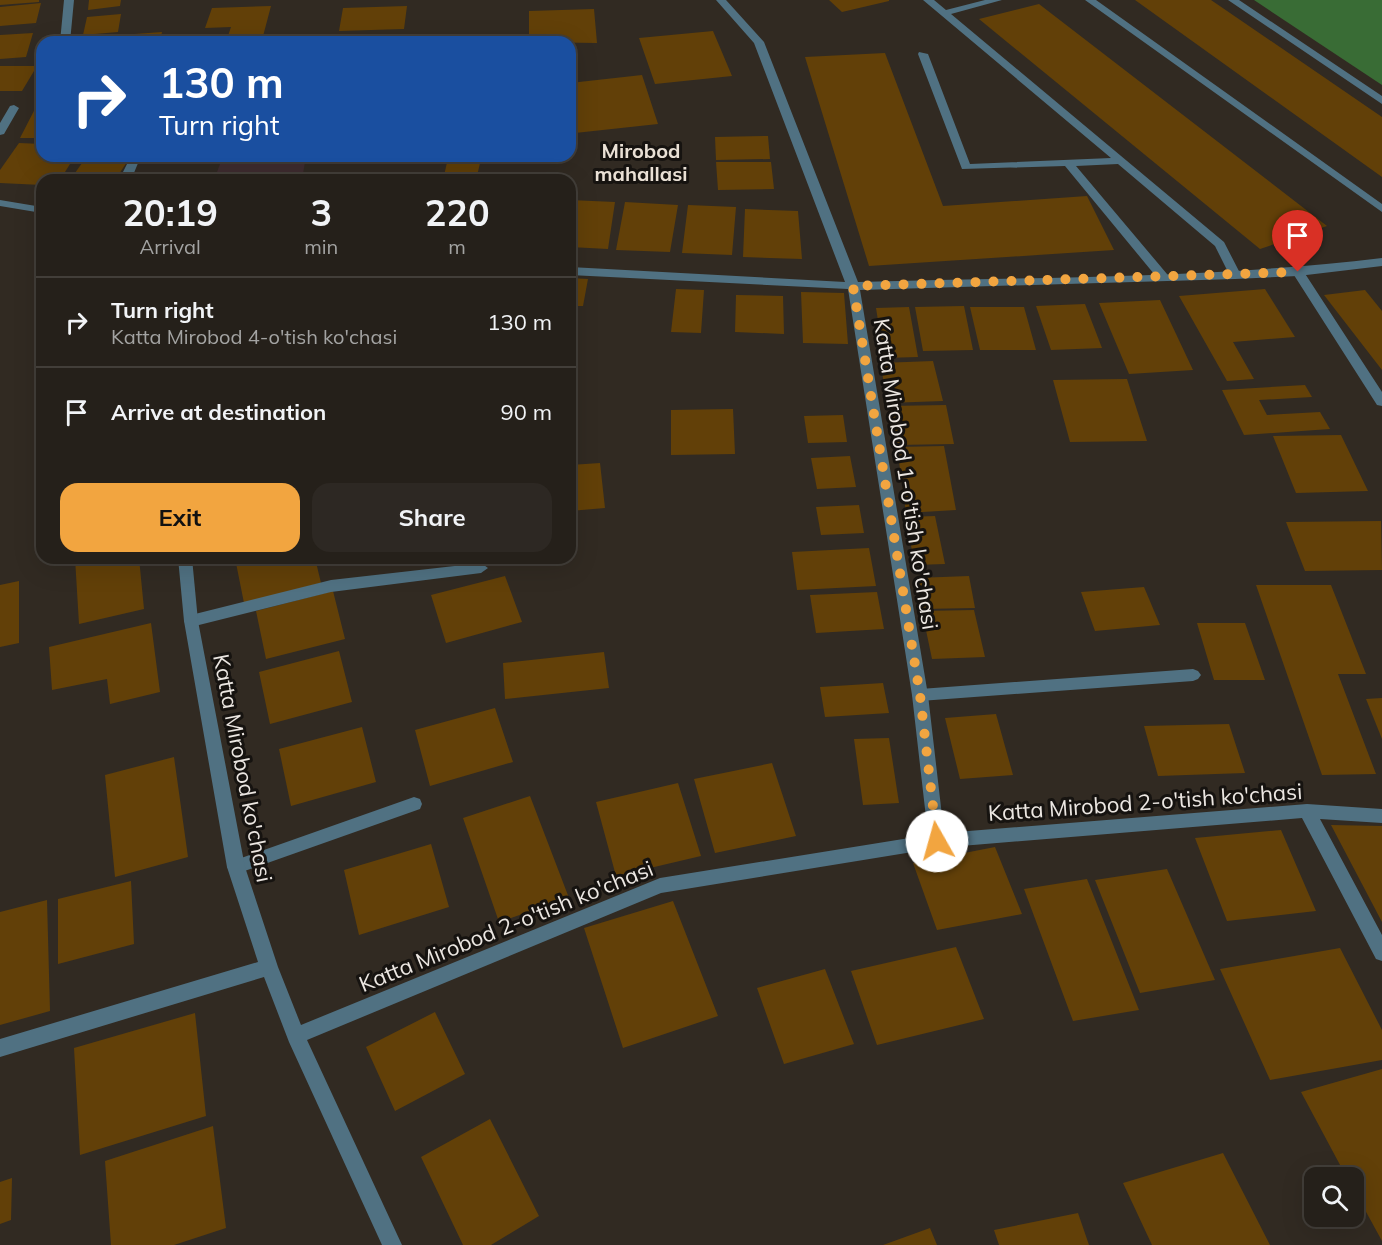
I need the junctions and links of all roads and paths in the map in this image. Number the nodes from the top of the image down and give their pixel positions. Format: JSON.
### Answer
{"nodes":[{"id":1,"x":69,"y":0,"type":"edge"},
{"id":2,"x":722,"y":0,"type":"edge"},
{"id":3,"x":928,"y":0,"type":"edge"},
{"id":4,"x":997,"y":0,"type":"edge"},
{"id":5,"x":1090,"y":0,"type":"edge"},
{"id":6,"x":1233,"y":0,"type":"edge"},
{"id":7,"x":944,"y":14,"type":"junction"},
{"id":8,"x":66,"y":36,"type":"edge"},
{"id":9,"x":923,"y":54,"type":"dead end"},
{"id":10,"x":1382,"y":101,"type":"edge"},
{"id":11,"x":14,"y":108,"type":"dead end"},
{"id":12,"x":0,"y":132,"type":"edge"},
{"id":13,"x":1121,"y":161,"type":"junction"},
{"id":14,"x":1068,"y":163,"type":"junction"},
{"id":15,"x":0,"y":202,"type":"edge"},
{"id":16,"x":1382,"y":208,"type":"edge"},
{"id":17,"x":36,"y":209,"type":"edge"},
{"id":18,"x":1382,"y":262,"type":"edge"},
{"id":19,"x":576,"y":271,"type":"edge"},
{"id":20,"x":1298,"y":272,"type":"junction"},
{"id":21,"x":1235,"y":275,"type":"junction"},
{"id":22,"x":1163,"y":277,"type":"junction"},
{"id":23,"x":853,"y":286,"type":"junction"},
{"id":24,"x":1382,"y":402,"type":"edge"},
{"id":25,"x":185,"y":564,"type":"edge"},
{"id":26,"x":481,"y":568,"type":"dead end"},
{"id":27,"x":191,"y":621,"type":"junction"},
{"id":28,"x":1192,"y":675,"type":"dead end"},
{"id":29,"x":920,"y":695,"type":"junction"},
{"id":30,"x":414,"y":804,"type":"dead end"},
{"id":31,"x":1307,"y":811,"type":"junction"},
{"id":32,"x":1382,"y":816,"type":"edge"},
{"id":33,"x":937,"y":841,"type":"junction"},
{"id":34,"x":236,"y":867,"type":"junction"},
{"id":35,"x":1382,"y":953,"type":"edge"},
{"id":36,"x":269,"y":967,"type":"junction"},
{"id":37,"x":296,"y":1036,"type":"junction"},
{"id":38,"x":0,"y":1048,"type":"edge"},
{"id":39,"x":392,"y":1245,"type":"edge"}],
"edges":[{"from":1,"to":8,"type":"street"},
{"from":2,"to":23,"type":"street","name":"Katta Mirobod 1-o'tish ko'chasi"},
{"from":3,"to":7,"type":"street"},
{"from":4,"to":7,"type":"street"},
{"from":5,"to":16,"type":"street"},
{"from":6,"to":10,"type":"street"},
{"from":7,"to":13,"type":"street"},
{"from":9,"to":14,"type":"street"},
{"from":11,"to":12,"type":"street"},
{"from":13,"to":14,"type":"street"},
{"from":13,"to":21,"type":"street"},
{"from":14,"to":22,"type":"street"},
{"from":15,"to":17,"type":"street"},
{"from":18,"to":20,"type":"street"},
{"from":19,"to":23,"type":"street"},
{"from":20,"to":21,"type":"street"},
{"from":20,"to":24,"type":"street"},
{"from":21,"to":22,"type":"street"},
{"from":22,"to":23,"type":"street"},
{"from":23,"to":29,"type":"street","name":"Katta Mirobod 1-o'tish ko'chasi"},
{"from":25,"to":27,"type":"street","name":"Katta Mirobod ko'chasi"},
{"from":26,"to":27,"type":"street"},
{"from":27,"to":34,"type":"street","name":"Katta Mirobod ko'chasi"},
{"from":28,"to":29,"type":"street"},
{"from":29,"to":33,"type":"street","name":"Katta Mirobod 1-o'tish ko'chasi"},
{"from":30,"to":34,"type":"street"},
{"from":31,"to":32,"type":"street","name":"Katta Mirobod 2-o'tish ko'chasi"},
{"from":31,"to":33,"type":"street","name":"Katta Mirobod 2-o'tish ko'chasi"},
{"from":31,"to":35,"type":"street"},
{"from":33,"to":37,"type":"street","name":"Katta Mirobod 2-o'tish ko'chasi"},
{"from":34,"to":36,"type":"street","name":"Katta Mirobod ko'chasi"},
{"from":36,"to":37,"type":"street","name":"Katta Mirobod ko'chasi"},
{"from":36,"to":38,"type":"street"},
{"from":37,"to":39,"type":"street","name":"Katta Mirobod ko'chasi"}]}
